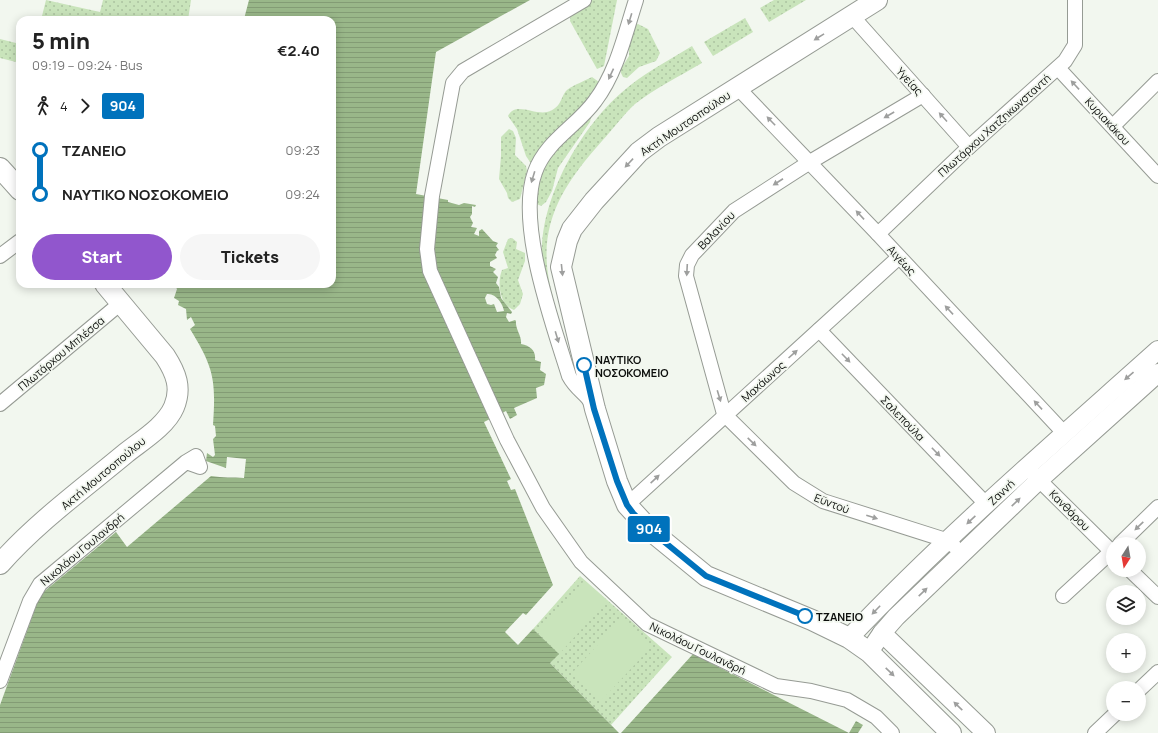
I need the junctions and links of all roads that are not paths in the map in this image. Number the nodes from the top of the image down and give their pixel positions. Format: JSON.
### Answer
{"nodes":[{"id":1,"x":584,"y":0,"type":"edge"},
{"id":2,"x":636,"y":0,"type":"edge"},
{"id":3,"x":877,"y":0,"type":"edge"},
{"id":4,"x":1075,"y":0,"type":"edge"},
{"id":5,"x":852,"y":16,"type":"junction"},
{"id":6,"x":1058,"y":68,"type":"junction"},
{"id":7,"x":1158,"y":81,"type":"edge"},
{"id":8,"x":738,"y":88,"type":"junction"},
{"id":9,"x":923,"y":95,"type":"junction"},
{"id":10,"x":1113,"y":126,"type":"junction"},
{"id":11,"x":969,"y":146,"type":"junction"},
{"id":12,"x":810,"y":162,"type":"junction"},
{"id":13,"x":0,"y":168,"type":"edge"},
{"id":14,"x":1158,"y":176,"type":"edge"},
{"id":15,"x":16,"y":186,"type":"edge"},
{"id":16,"x":878,"y":234,"type":"junction"},
{"id":17,"x":16,"y":244,"type":"edge"},
{"id":18,"x":0,"y":256,"type":"edge"},
{"id":19,"x":899,"y":256,"type":"junction"},
{"id":20,"x":109,"y":288,"type":"edge"},
{"id":21,"x":122,"y":302,"type":"junction"},
{"id":22,"x":820,"y":330,"type":"junction"},
{"id":23,"x":1158,"y":350,"type":"edge"},
{"id":24,"x":1158,"y":373,"type":"edge"},
{"id":25,"x":0,"y":404,"type":"edge"},
{"id":26,"x":594,"y":409,"type":"junction"},
{"id":27,"x":724,"y":414,"type":"junction"},
{"id":28,"x":1065,"y":434,"type":"junction"},
{"id":29,"x":186,"y":462,"type":"dead end"},
{"id":30,"x":1033,"y":474,"type":"junction"},
{"id":31,"x":627,"y":505,"type":"junction"},
{"id":32,"x":987,"y":505,"type":"junction"},
{"id":33,"x":1158,"y":507,"type":"edge"},
{"id":34,"x":1127,"y":537,"type":"edge"},
{"id":35,"x":949,"y":541,"type":"junction"},
{"id":36,"x":1106,"y":542,"type":"edge"},
{"id":37,"x":962,"y":553,"type":"junction"},
{"id":38,"x":1106,"y":557,"type":"edge"},
{"id":39,"x":0,"y":564,"type":"edge"},
{"id":40,"x":1137,"y":577,"type":"edge"},
{"id":41,"x":1063,"y":596,"type":"dead end"},
{"id":42,"x":1158,"y":597,"type":"edge"},
{"id":43,"x":882,"y":633,"type":"junction"},
{"id":44,"x":849,"y":638,"type":"junction"},
{"id":45,"x":870,"y":652,"type":"junction"},
{"id":46,"x":1158,"y":672,"type":"edge"},
{"id":47,"x":0,"y":680,"type":"edge"},
{"id":48,"x":1146,"y":683,"type":"edge"},
{"id":49,"x":1108,"y":721,"type":"edge"},
{"id":50,"x":892,"y":733,"type":"edge"},
{"id":51,"x":951,"y":733,"type":"edge"},
{"id":52,"x":986,"y":733,"type":"edge"},
{"id":53,"x":1095,"y":733,"type":"edge"}],
"edges":[{"from":1,"to":50,"type":"street","name":"Νικολάου Γουλανδρή"},
{"from":2,"to":26,"type":"street","one_way":true},
{"from":3,"to":5,"type":"main road","name":"Ακτή Μουτσοπούλου"},
{"from":4,"to":6,"type":"street","name":"Πλωτάρχου Χατζηκωνσταντή"},
{"from":5,"to":8,"type":"main road","name":"Ακτή Μουτσοπούλου","one_way":true},
{"from":5,"to":9,"type":"street","name":"Υγείας"},
{"from":10,"to":6,"type":"street","name":"Κυριακάκου","one_way":true},
{"from":6,"to":11,"type":"street","name":"Πλωτάρχου Χατζηκωνσταντή"},
{"from":7,"to":10,"type":"street"},
{"from":12,"to":8,"type":"street","name":"Αιγέως","one_way":true},
{"from":8,"to":26,"type":"main road","name":"Ακτή Μουτσοπούλου","one_way":true},
{"from":11,"to":9,"type":"street","name":"Υγείας","one_way":true},
{"from":9,"to":12,"type":"street","name":"Βαλανίου","one_way":true},
{"from":10,"to":14,"type":"street","name":"Κυριακάκου"},
{"from":11,"to":16,"type":"street","name":"Πλωτάρχου Χατζηκωνσταντή"},
{"from":16,"to":12,"type":"street","name":"Αιγέως","one_way":true},
{"from":12,"to":27,"type":"street","name":"Βαλανίου","one_way":true},
{"from":13,"to":15,"type":"main road"},
{"from":16,"to":19,"type":"street","name":"Αιγέως"},
{"from":17,"to":18,"type":"street"},
{"from":19,"to":22,"type":"street","name":"Μαχάωνος"},
{"from":28,"to":19,"type":"street","name":"Αιγέως","one_way":true},
{"from":20,"to":21,"type":"main road"},
{"from":21,"to":25,"type":"street","name":"Πλωτάρχου Μπλέσσα"},
{"from":21,"to":39,"type":"main road","name":"Ακτή Μουτσοπούλου"},
{"from":27,"to":22,"type":"street","name":"Μαχάωνος","one_way":true},
{"from":22,"to":32,"type":"street","name":"Σαλεπούλα","one_way":true},
{"from":23,"to":28,"type":"street","name":"Ζαννή","one_way":true},
{"from":24,"to":30,"type":"street","name":"Ζαννή"},
{"from":26,"to":31,"type":"main road","name":"Ακτή Μουτσοπούλου"},
{"from":31,"to":27,"type":"street","name":"Μαχάωνος","one_way":true},
{"from":27,"to":35,"type":"street","name":"Εϋντού","one_way":true},
{"from":28,"to":30,"type":"street","name":"Ζαννή"},
{"from":29,"to":47,"type":"street","name":"Νικολάου Γουλανδρή"},
{"from":30,"to":32,"type":"street","name":"Ζαννή"},
{"from":30,"to":36,"type":"street","name":"Κανθάρου"},
{"from":37,"to":30,"type":"street","name":"Ζαννή","one_way":true},
{"from":31,"to":44,"type":"main road","name":"Ακτή Μουτσοπούλου"},
{"from":32,"to":35,"type":"street","name":"Ζαννή","one_way":true},
{"from":33,"to":34,"type":"street","one_way":true},
{"from":35,"to":37,"type":"street","name":"Εϋντού"},
{"from":35,"to":44,"type":"street","name":"Ζαννή","one_way":true},
{"from":43,"to":37,"type":"street","name":"Ζαννή","one_way":true},
{"from":38,"to":41,"type":"street"},
{"from":40,"to":42,"type":"street"},
{"from":43,"to":45,"type":"street","name":"Ζαννή"},
{"from":52,"to":43,"type":"street","one_way":true},
{"from":44,"to":45,"type":"main road","name":"Ακτή Μουτσοπούλου"},
{"from":45,"to":51,"type":"main road","name":"Ακτή Μουτσοπούλου","one_way":true},
{"from":46,"to":48,"type":"street"},
{"from":49,"to":53,"type":"street"}]}
